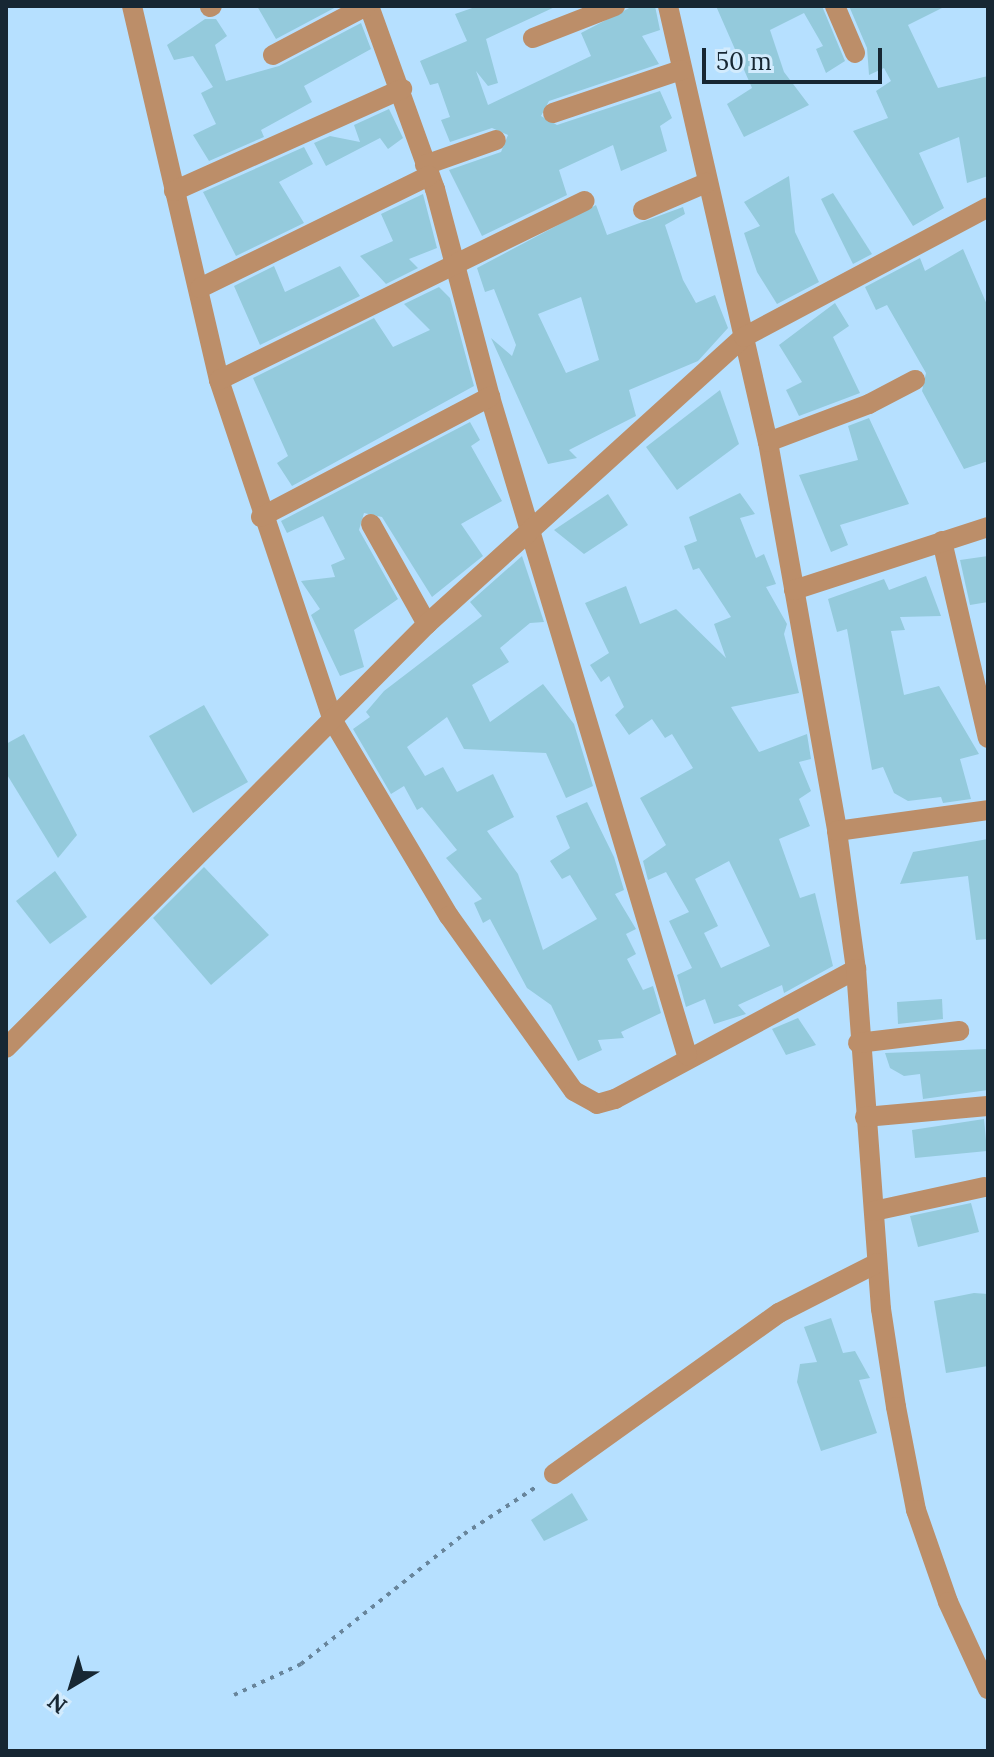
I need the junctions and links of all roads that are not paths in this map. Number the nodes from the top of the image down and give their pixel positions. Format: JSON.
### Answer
{"nodes":[{"id":1,"x":132,"y":6,"type":"edge"},
{"id":2,"x":367,"y":6,"type":"edge"},
{"id":3,"x":615,"y":6,"type":"edge"},
{"id":4,"x":668,"y":6,"type":"edge"},
{"id":5,"x":835,"y":6,"type":"edge"},
{"id":6,"x":533,"y":38,"type":"dead end"},
{"id":7,"x":855,"y":53,"type":"dead end"},
{"id":8,"x":273,"y":55,"type":"dead end"},
{"id":9,"x":681,"y":70,"type":"junction"},
{"id":10,"x":402,"y":89,"type":"junction"},
{"id":11,"x":553,"y":113,"type":"dead end"},
{"id":12,"x":496,"y":140,"type":"dead end"},
{"id":13,"x":427,"y":170,"type":"junction"},
{"id":14,"x":706,"y":183,"type":"junction"},
{"id":15,"x":174,"y":191,"type":"junction"},
{"id":16,"x":584,"y":201,"type":"dead end"},
{"id":17,"x":988,"y":207,"type":"edge"},
{"id":18,"x":643,"y":210,"type":"dead end"},
{"id":19,"x":453,"y":262,"type":"junction"},
{"id":20,"x":200,"y":288,"type":"junction"},
{"id":21,"x":744,"y":337,"type":"junction"},
{"id":22,"x":219,"y":380,"type":"junction"},
{"id":23,"x":915,"y":380,"type":"dead end"},
{"id":24,"x":490,"y":397,"type":"junction"},
{"id":25,"x":768,"y":442,"type":"junction"},
{"id":26,"x":261,"y":517,"type":"junction"},
{"id":27,"x":371,"y":524,"type":"dead end"},
{"id":28,"x":531,"y":527,"type":"junction"},
{"id":29,"x":988,"y":527,"type":"edge"},
{"id":30,"x":942,"y":541,"type":"junction"},
{"id":31,"x":794,"y":590,"type":"junction"},
{"id":32,"x":427,"y":624,"type":"junction"},
{"id":33,"x":333,"y":721,"type":"junction"},
{"id":34,"x":988,"y":738,"type":"edge"},
{"id":35,"x":988,"y":810,"type":"edge"},
{"id":36,"x":837,"y":831,"type":"junction"},
{"id":37,"x":856,"y":969,"type":"junction"},
{"id":38,"x":959,"y":1031,"type":"dead end"},
{"id":39,"x":858,"y":1043,"type":"junction"},
{"id":40,"x":6,"y":1048,"type":"edge"},
{"id":41,"x":687,"y":1055,"type":"junction"},
{"id":42,"x":988,"y":1106,"type":"edge"},
{"id":43,"x":865,"y":1117,"type":"junction"},
{"id":44,"x":984,"y":1187,"type":"dead end"},
{"id":45,"x":874,"y":1211,"type":"junction"},
{"id":46,"x":877,"y":1263,"type":"junction"},
{"id":47,"x":554,"y":1474,"type":"road end"},
{"id":48,"x":988,"y":1689,"type":"edge"}],
"edges":[{"from":1,"to":15,"type":"street"},
{"from":2,"to":8,"type":"street"},
{"from":2,"to":10,"type":"street"},
{"from":3,"to":6,"type":"street"},
{"from":4,"to":9,"type":"street"},
{"from":5,"to":7,"type":"street"},
{"from":9,"to":11,"type":"street"},
{"from":9,"to":14,"type":"street"},
{"from":10,"to":13,"type":"street"},
{"from":10,"to":15,"type":"street"},
{"from":12,"to":13,"type":"street"},
{"from":13,"to":19,"type":"street"},
{"from":13,"to":20,"type":"street"},
{"from":14,"to":18,"type":"street"},
{"from":14,"to":21,"type":"street"},
{"from":15,"to":20,"type":"street"},
{"from":16,"to":19,"type":"street"},
{"from":17,"to":21,"type":"street"},
{"from":19,"to":22,"type":"street"},
{"from":19,"to":24,"type":"street"},
{"from":20,"to":22,"type":"street"},
{"from":21,"to":25,"type":"street"},
{"from":21,"to":28,"type":"street"},
{"from":22,"to":26,"type":"street"},
{"from":23,"to":25,"type":"street"},
{"from":24,"to":26,"type":"street"},
{"from":24,"to":28,"type":"street"},
{"from":25,"to":31,"type":"street"},
{"from":26,"to":33,"type":"street"},
{"from":27,"to":32,"type":"street"},
{"from":28,"to":32,"type":"street"},
{"from":28,"to":41,"type":"street"},
{"from":29,"to":30,"type":"street"},
{"from":30,"to":31,"type":"street"},
{"from":30,"to":34,"type":"street"},
{"from":31,"to":36,"type":"street"},
{"from":32,"to":33,"type":"street"},
{"from":33,"to":40,"type":"street"},
{"from":33,"to":41,"type":"street"},
{"from":35,"to":36,"type":"street"},
{"from":36,"to":37,"type":"street"},
{"from":37,"to":39,"type":"street"},
{"from":37,"to":41,"type":"street"},
{"from":38,"to":39,"type":"street"},
{"from":39,"to":43,"type":"street"},
{"from":42,"to":43,"type":"street"},
{"from":43,"to":45,"type":"street"},
{"from":44,"to":45,"type":"street"},
{"from":45,"to":46,"type":"street"},
{"from":46,"to":47,"type":"street"},
{"from":46,"to":48,"type":"street"}]}
